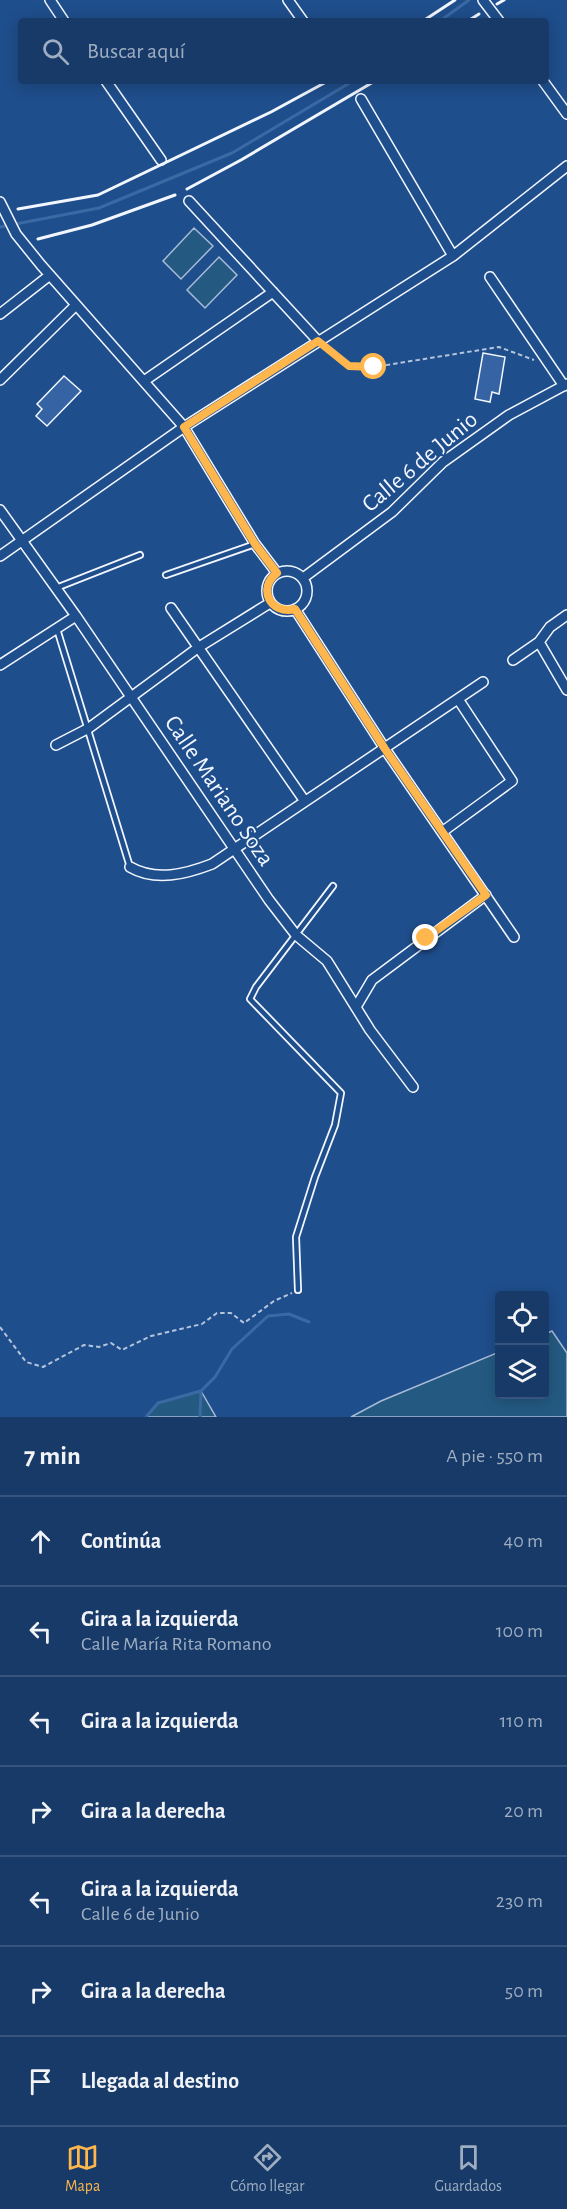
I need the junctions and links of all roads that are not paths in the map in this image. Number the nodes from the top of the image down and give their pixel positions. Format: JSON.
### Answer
{"nodes":[{"id":1,"x":50,"y":0,"type":"edge"},
{"id":2,"x":483,"y":0,"type":"edge"},
{"id":3,"x":293,"y":2,"type":"edge"},
{"id":4,"x":62,"y":18,"type":"edge"},
{"id":5,"x":301,"y":18,"type":"edge"},
{"id":6,"x":497,"y":18,"type":"edge"},
{"id":7,"x":108,"y":84,"type":"edge"},
{"id":8,"x":545,"y":84,"type":"edge"},
{"id":9,"x":361,"y":99,"type":"dead end"},
{"id":10,"x":567,"y":114,"type":"edge"},
{"id":11,"x":161,"y":160,"type":"dead end"},
{"id":12,"x":567,"y":166,"type":"edge"},
{"id":13,"x":189,"y":201,"type":"dead end"},
{"id":14,"x":0,"y":202,"type":"edge"},
{"id":15,"x":453,"y":256,"type":"junction"},
{"id":16,"x":50,"y":275,"type":"junction"},
{"id":17,"x":490,"y":277,"type":"dead end"},
{"id":18,"x":273,"y":292,"type":"junction"},
{"id":19,"x":76,"y":304,"type":"junction"},
{"id":20,"x":0,"y":314,"type":"edge"},
{"id":21,"x":318,"y":341,"type":"junction"},
{"id":22,"x":0,"y":380,"type":"edge"},
{"id":23,"x":144,"y":381,"type":"junction"},
{"id":24,"x":565,"y":385,"type":"edge"},
{"id":25,"x":184,"y":427,"type":"junction"},
{"id":26,"x":0,"y":510,"type":"edge"},
{"id":27,"x":22,"y":541,"type":"junction"},
{"id":28,"x":255,"y":544,"type":"junction"},
{"id":29,"x":140,"y":555,"type":"dead end"},
{"id":30,"x":0,"y":556,"type":"edge"},
{"id":31,"x":277,"y":573,"type":"junction"},
{"id":32,"x":166,"y":575,"type":"dead end"},
{"id":33,"x":303,"y":579,"type":"junction"},
{"id":34,"x":56,"y":588,"type":"junction"},
{"id":35,"x":270,"y":603,"type":"junction"},
{"id":36,"x":171,"y":608,"type":"dead end"},
{"id":37,"x":295,"y":609,"type":"junction"},
{"id":38,"x":567,"y":615,"type":"edge"},
{"id":39,"x":76,"y":616,"type":"junction"},
{"id":40,"x":57,"y":629,"type":"junction"},
{"id":41,"x":539,"y":642,"type":"junction"},
{"id":42,"x":199,"y":647,"type":"junction"},
{"id":43,"x":513,"y":660,"type":"dead end"},
{"id":44,"x":0,"y":665,"type":"edge"},
{"id":45,"x":483,"y":682,"type":"dead end"},
{"id":46,"x":567,"y":690,"type":"edge"},
{"id":47,"x":130,"y":698,"type":"junction"},
{"id":48,"x":458,"y":699,"type":"junction"},
{"id":49,"x":87,"y":729,"type":"junction"},
{"id":50,"x":56,"y":745,"type":"dead end"},
{"id":51,"x":385,"y":749,"type":"junction"},
{"id":52,"x":304,"y":800,"type":"junction"},
{"id":53,"x":442,"y":832,"type":"junction"},
{"id":54,"x":235,"y":848,"type":"junction"},
{"id":55,"x":130,"y":867,"type":"joint"},
{"id":56,"x":333,"y":886,"type":"dead end"},
{"id":57,"x":486,"y":895,"type":"junction"},
{"id":58,"x":296,"y":935,"type":"junction"},
{"id":59,"x":514,"y":937,"type":"dead end"},
{"id":60,"x":356,"y":1007,"type":"junction"},
{"id":61,"x":413,"y":1087,"type":"dead end"},
{"id":62,"x":298,"y":1290,"type":"road end"}],
"edges":[{"from":1,"to":4,"type":"street"},
{"from":2,"to":6,"type":"street"},
{"from":3,"to":5,"type":"street"},
{"from":7,"to":11,"type":"street"},
{"from":8,"to":10,"type":"street"},
{"from":9,"to":15,"type":"street"},
{"from":12,"to":15,"type":"street"},
{"from":13,"to":18,"type":"street"},
{"from":14,"to":16,"type":"street"},
{"from":15,"to":21,"type":"street"},
{"from":16,"to":19,"type":"street"},
{"from":16,"to":20,"type":"street"},
{"from":17,"to":24,"type":"street"},
{"from":18,"to":21,"type":"street"},
{"from":18,"to":23,"type":"street"},
{"from":19,"to":22,"type":"street"},
{"from":19,"to":23,"type":"street"},
{"from":21,"to":25,"type":"street"},
{"from":23,"to":25,"type":"street"},
{"from":24,"to":33,"type":"street","name":"Calle 6 de Junio"},
{"from":25,"to":27,"type":"street"},
{"from":25,"to":28,"type":"street"},
{"from":26,"to":27,"type":"street","name":"Calle Mariano Soza"},
{"from":27,"to":30,"type":"street"},
{"from":27,"to":34,"type":"street","name":"Calle Mariano Soza"},
{"from":28,"to":31,"type":"street"},
{"from":28,"to":32,"type":"lane"},
{"from":29,"to":34,"type":"lane"},
{"from":31,"to":33,"type":"street"},
{"from":31,"to":35,"type":"street"},
{"from":33,"to":37,"type":"street"},
{"from":34,"to":39,"type":"street","name":"Calle Mariano Soza"},
{"from":35,"to":37,"type":"street"},
{"from":35,"to":42,"type":"street"},
{"from":36,"to":42,"type":"street"},
{"from":37,"to":51,"type":"street"},
{"from":38,"to":41,"type":"street"},
{"from":39,"to":40,"type":"street"},
{"from":39,"to":47,"type":"street","name":"Calle Mariano Soza"},
{"from":40,"to":44,"type":"street"},
{"from":40,"to":49,"type":"lane"},
{"from":41,"to":43,"type":"street"},
{"from":41,"to":46,"type":"street"},
{"from":42,"to":47,"type":"street"},
{"from":42,"to":52,"type":"street"},
{"from":45,"to":48,"type":"street"},
{"from":47,"to":49,"type":"street"},
{"from":47,"to":54,"type":"street","name":"Calle Mariano Soza"},
{"from":48,"to":51,"type":"street"},
{"from":48,"to":53,"type":"street"},
{"from":49,"to":50,"type":"street"},
{"from":49,"to":55,"type":"lane"},
{"from":51,"to":52,"type":"street"},
{"from":51,"to":53,"type":"street"},
{"from":52,"to":54,"type":"street"},
{"from":53,"to":57,"type":"street"},
{"from":54,"to":55,"type":"street"},
{"from":54,"to":58,"type":"street","name":"Calle Mariano Soza"},
{"from":56,"to":58,"type":"lane"},
{"from":57,"to":59,"type":"street"},
{"from":57,"to":60,"type":"street"},
{"from":58,"to":60,"type":"street","name":"Calle Mariano Soza"},
{"from":58,"to":62,"type":"lane"},
{"from":60,"to":61,"type":"street","name":"Calle Mariano Soza"}]}
